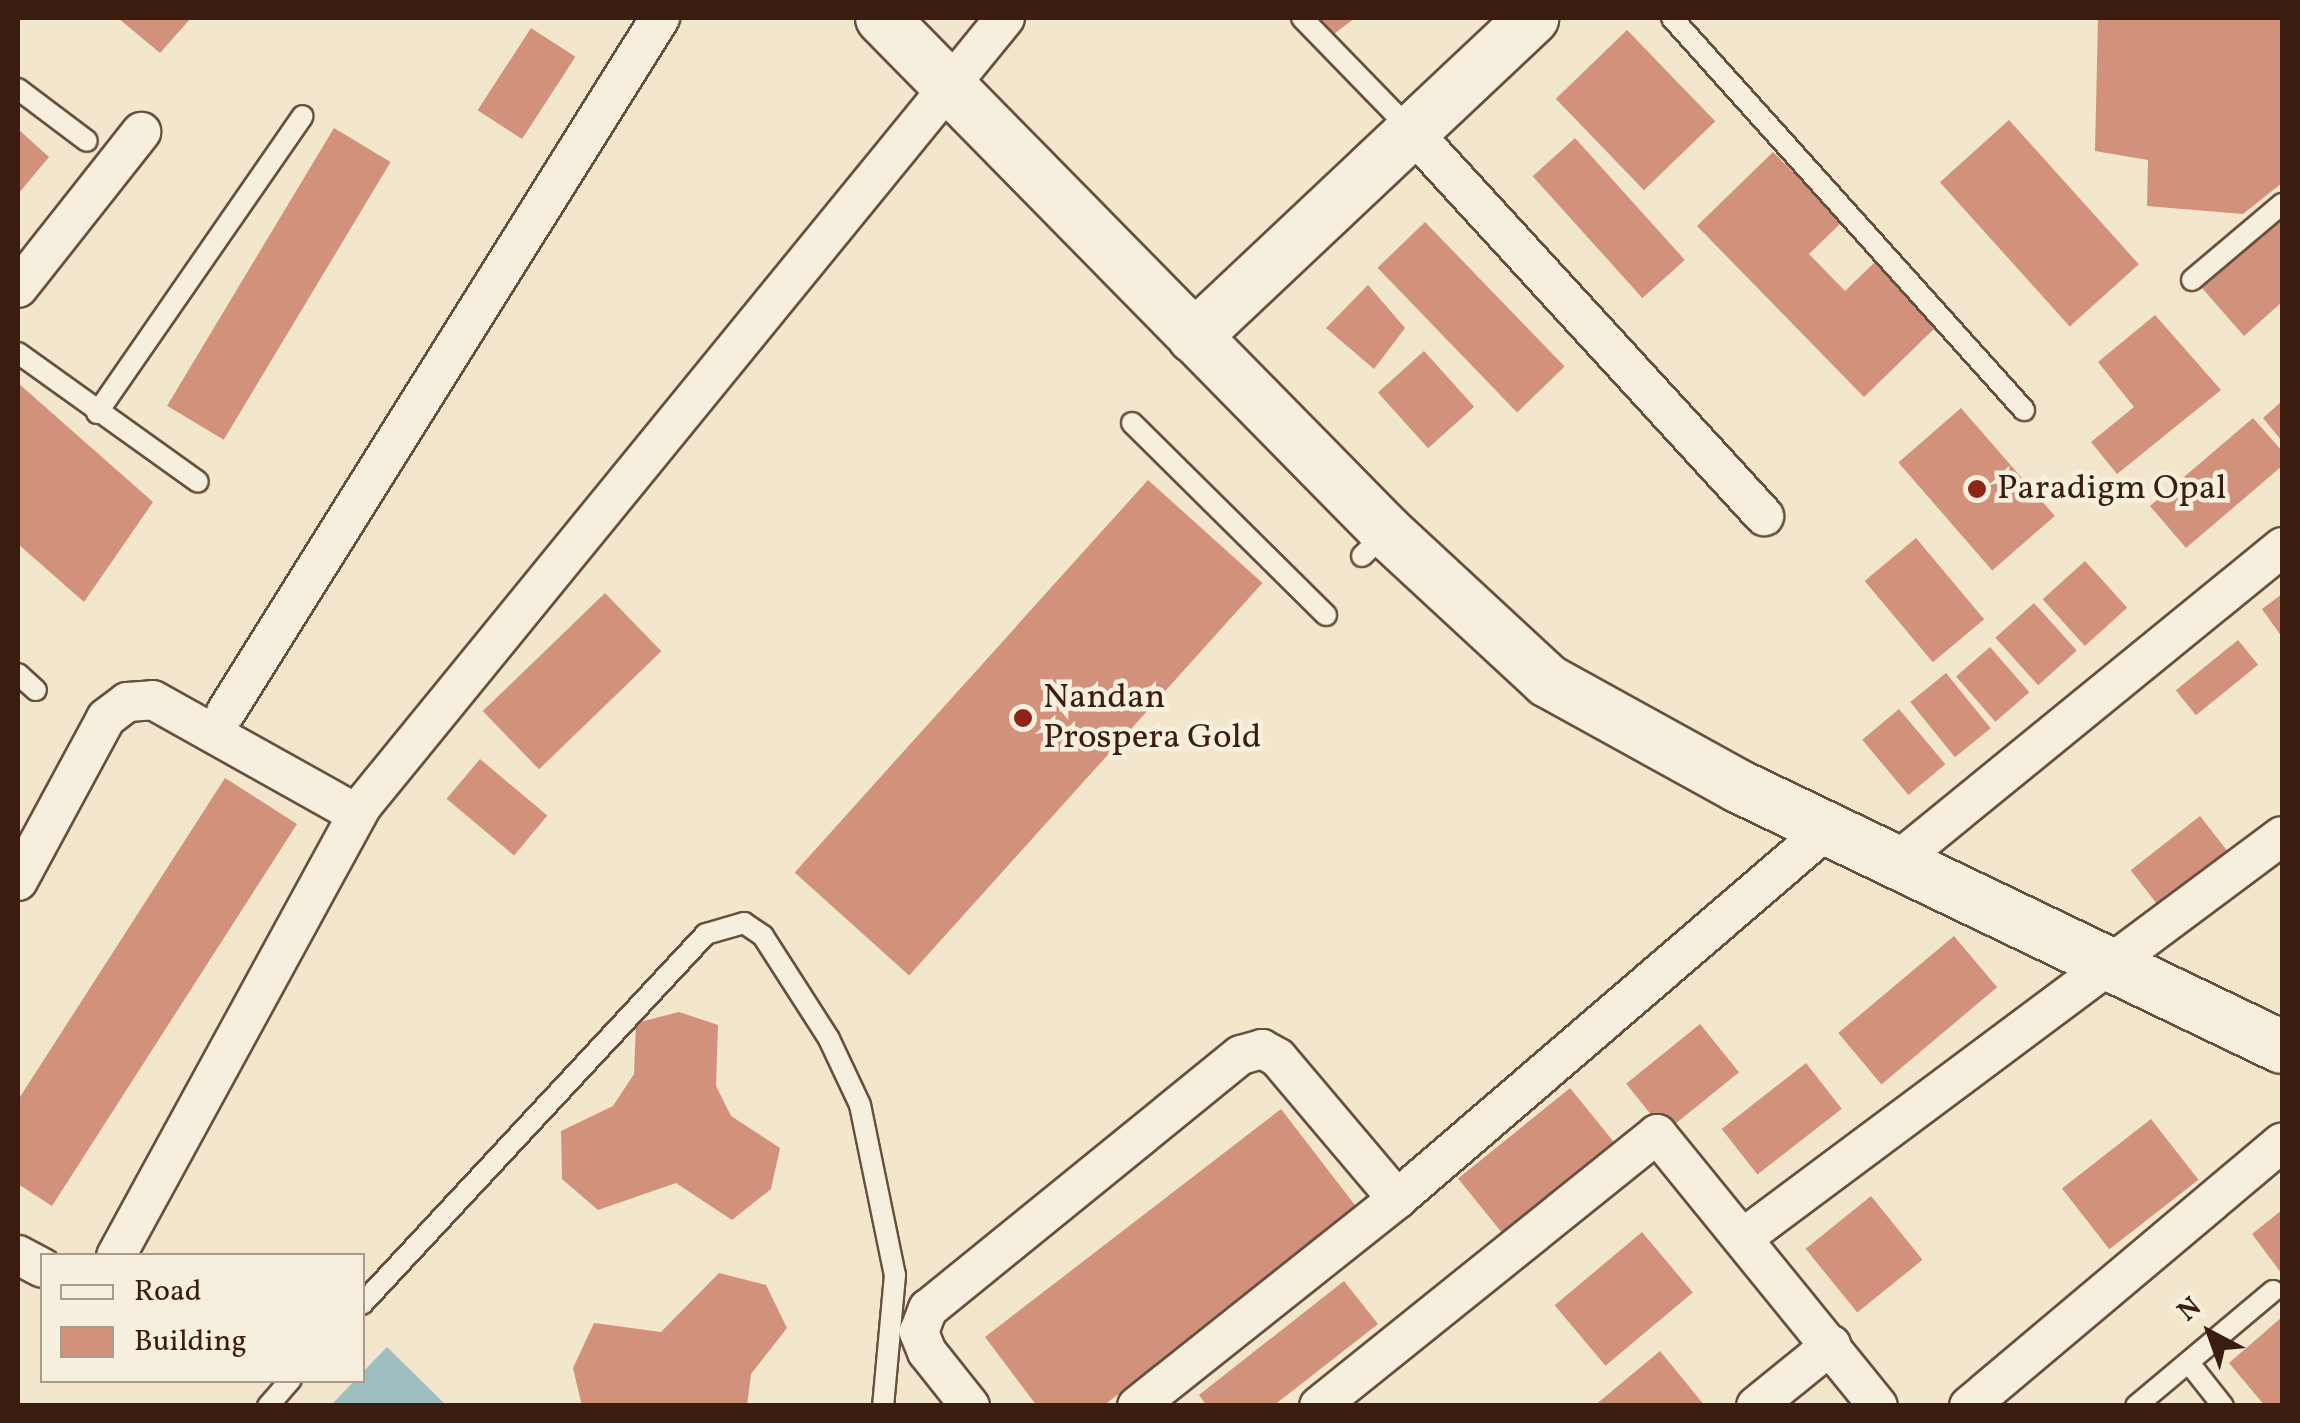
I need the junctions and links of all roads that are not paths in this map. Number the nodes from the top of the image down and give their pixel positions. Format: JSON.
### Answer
{"nodes":[{"id":1,"x":660,"y":18,"type":"edge"},
{"id":2,"x":882,"y":18,"type":"edge"},
{"id":3,"x":1005,"y":18,"type":"edge"},
{"id":4,"x":1302,"y":18,"type":"edge"},
{"id":5,"x":1534,"y":18,"type":"edge"},
{"id":6,"x":1672,"y":18,"type":"edge"},
{"id":7,"x":950,"y":82,"type":"junction"},
{"id":8,"x":18,"y":89,"type":"edge"},
{"id":9,"x":303,"y":116,"type":"dead end"},
{"id":10,"x":141,"y":132,"type":"dead end"},
{"id":11,"x":1416,"y":135,"type":"junction"},
{"id":12,"x":87,"y":141,"type":"dead end"},
{"id":13,"x":2282,"y":204,"type":"edge"},
{"id":14,"x":2192,"y":280,"type":"dead end"},
{"id":15,"x":18,"y":288,"type":"edge"},
{"id":16,"x":18,"y":353,"type":"edge"},
{"id":17,"x":1209,"y":360,"type":"junction"},
{"id":18,"x":2024,"y":410,"type":"dead end"},
{"id":19,"x":96,"y":413,"type":"junction"},
{"id":20,"x":1132,"y":423,"type":"dead end"},
{"id":21,"x":198,"y":482,"type":"dead end"},
{"id":22,"x":1764,"y":516,"type":"dead end"},
{"id":23,"x":2282,"y":547,"type":"edge"},
{"id":24,"x":1326,"y":615,"type":"dead end"},
{"id":25,"x":18,"y":674,"type":"edge"},
{"id":26,"x":36,"y":690,"type":"dead end"},
{"id":27,"x":226,"y":712,"type":"dead end"},
{"id":28,"x":357,"y":814,"type":"junction"},
{"id":29,"x":1831,"y":826,"type":"junction"},
{"id":30,"x":2282,"y":836,"type":"edge"},
{"id":31,"x":1895,"y":863,"type":"junction"},
{"id":32,"x":18,"y":880,"type":"edge"},
{"id":33,"x":2108,"y":963,"type":"junction"},
{"id":34,"x":2282,"y":1047,"type":"edge"},
{"id":35,"x":2282,"y":1142,"type":"edge"},
{"id":36,"x":1397,"y":1199,"type":"junction"},
{"id":37,"x":1742,"y":1238,"type":"junction"},
{"id":38,"x":118,"y":1253,"type":"edge"},
{"id":39,"x":18,"y":1255,"type":"edge"},
{"id":40,"x":40,"y":1267,"type":"edge"},
{"id":41,"x":2272,"y":1291,"type":"dead end"},
{"id":42,"x":365,"y":1301,"type":"edge"},
{"id":43,"x":1831,"y":1344,"type":"junction"},
{"id":44,"x":2188,"y":1363,"type":"junction"},
{"id":45,"x":288,"y":1383,"type":"edge"},
{"id":46,"x":268,"y":1406,"type":"edge"},
{"id":47,"x":883,"y":1406,"type":"edge"},
{"id":48,"x":970,"y":1406,"type":"edge"},
{"id":49,"x":1137,"y":1406,"type":"edge"},
{"id":50,"x":1319,"y":1406,"type":"edge"},
{"id":51,"x":1756,"y":1406,"type":"edge"},
{"id":52,"x":1878,"y":1406,"type":"edge"},
{"id":53,"x":1970,"y":1406,"type":"edge"},
{"id":54,"x":2136,"y":1406,"type":"edge"},
{"id":55,"x":2223,"y":1406,"type":"edge"}],
"edges":[{"from":1,"to":27,"type":"street"},
{"from":2,"to":7,"type":"street"},
{"from":3,"to":7,"type":"street"},
{"from":4,"to":11,"type":"lane"},
{"from":5,"to":11,"type":"street"},
{"from":6,"to":18,"type":"lane"},
{"from":7,"to":17,"type":"street"},
{"from":7,"to":28,"type":"street"},
{"from":8,"to":12,"type":"lane"},
{"from":9,"to":19,"type":"lane"},
{"from":10,"to":15,"type":"street"},
{"from":11,"to":17,"type":"street"},
{"from":11,"to":22,"type":"street"},
{"from":13,"to":14,"type":"lane"},
{"from":16,"to":19,"type":"lane"},
{"from":17,"to":29,"type":"street"},
{"from":19,"to":21,"type":"lane"},
{"from":20,"to":24,"type":"lane"},
{"from":23,"to":31,"type":"street"},
{"from":25,"to":26,"type":"lane"},
{"from":28,"to":32,"type":"street"},
{"from":28,"to":38,"type":"street"},
{"from":29,"to":31,"type":"street"},
{"from":29,"to":36,"type":"street"},
{"from":30,"to":33,"type":"street"},
{"from":31,"to":33,"type":"street"},
{"from":33,"to":34,"type":"street"},
{"from":33,"to":37,"type":"street"},
{"from":35,"to":53,"type":"street"},
{"from":36,"to":48,"type":"street"},
{"from":36,"to":49,"type":"street"},
{"from":37,"to":43,"type":"street"},
{"from":37,"to":50,"type":"street"},
{"from":39,"to":40,"type":"street"},
{"from":41,"to":44,"type":"lane"},
{"from":42,"to":47,"type":"lane"},
{"from":43,"to":51,"type":"street"},
{"from":43,"to":52,"type":"street"},
{"from":44,"to":54,"type":"lane"},
{"from":44,"to":55,"type":"lane"},
{"from":45,"to":46,"type":"lane"}]}
